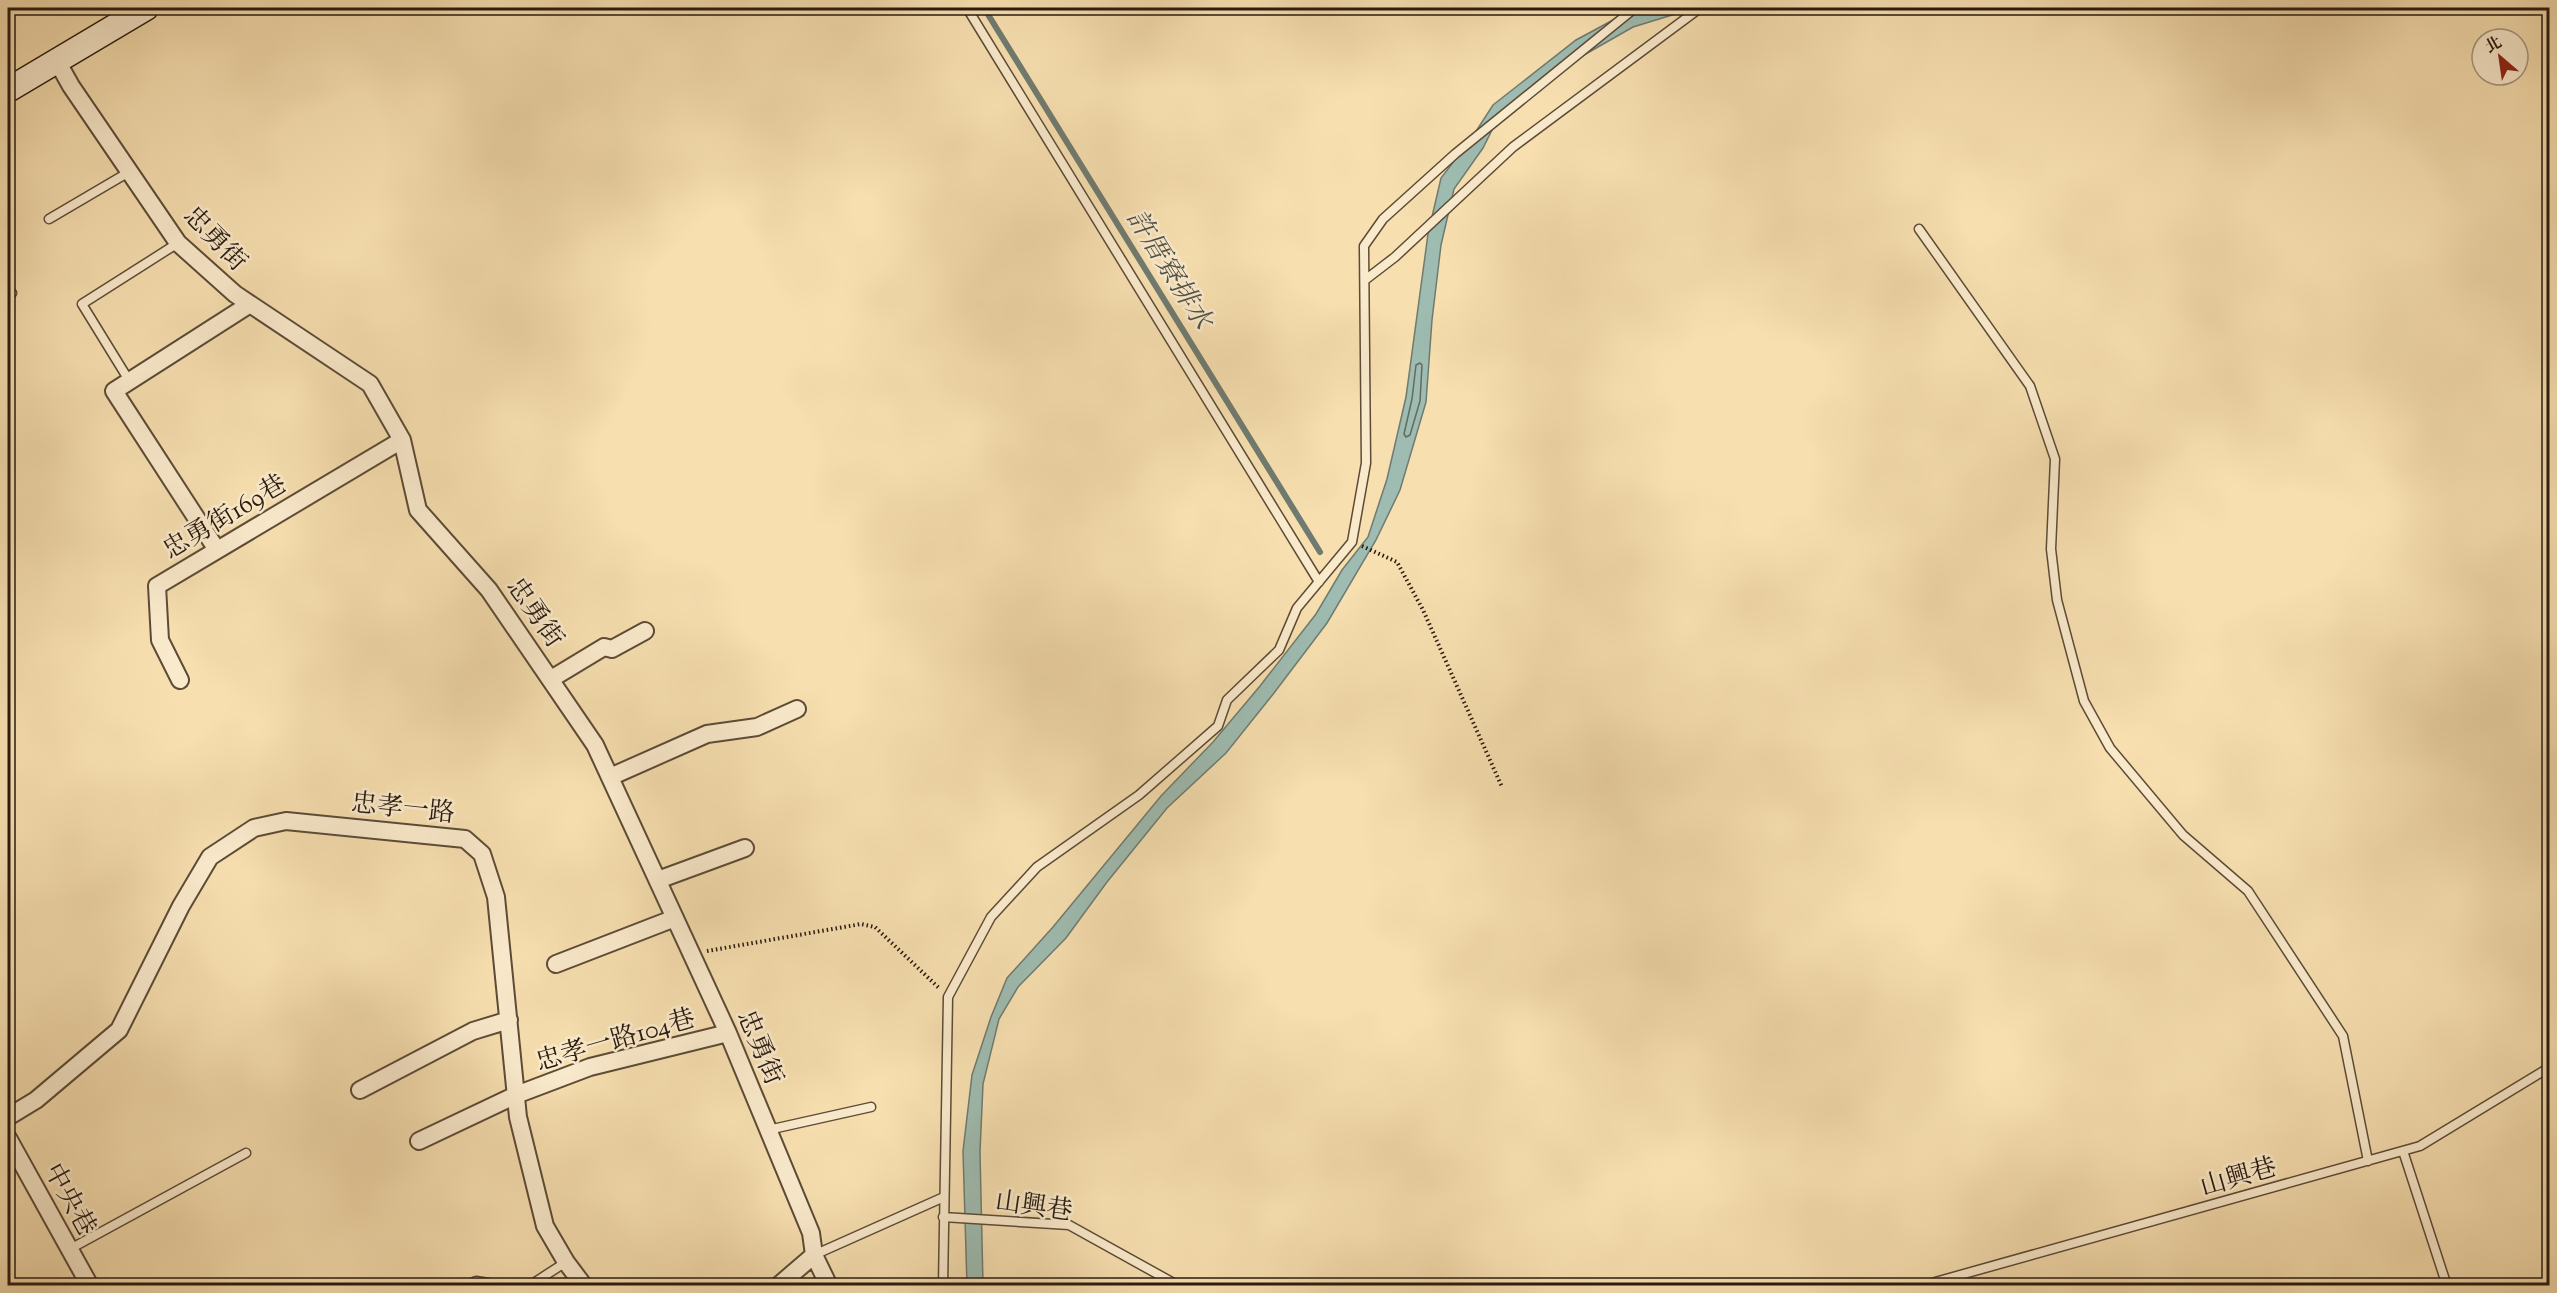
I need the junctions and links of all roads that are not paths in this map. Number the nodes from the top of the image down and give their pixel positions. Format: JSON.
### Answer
{"nodes":[{"id":1,"x":147,"y":8,"type":"edge"},
{"id":2,"x":967,"y":8,"type":"edge"},
{"id":3,"x":1635,"y":8,"type":"edge"},
{"id":4,"x":1700,"y":8,"type":"edge"},
{"id":5,"x":57,"y":60,"type":"junction"},
{"id":6,"x":8,"y":90,"type":"edge"},
{"id":7,"x":129,"y":172,"type":"junction"},
{"id":8,"x":49,"y":219,"type":"dead end"},
{"id":9,"x":1919,"y":230,"type":"dead end"},
{"id":10,"x":178,"y":243,"type":"junction"},
{"id":11,"x":1365,"y":280,"type":"junction"},
{"id":12,"x":250,"y":304,"type":"junction"},
{"id":13,"x":130,"y":382,"type":"junction"},
{"id":14,"x":402,"y":440,"type":"junction"},
{"id":15,"x":217,"y":550,"type":"junction"},
{"id":16,"x":1319,"y":582,"type":"junction"},
{"id":17,"x":645,"y":631,"type":"dead end"},
{"id":18,"x":551,"y":679,"type":"junction"},
{"id":19,"x":180,"y":680,"type":"dead end"},
{"id":20,"x":797,"y":709,"type":"dead end"},
{"id":21,"x":610,"y":777,"type":"junction"},
{"id":22,"x":745,"y":848,"type":"dead end"},
{"id":23,"x":658,"y":880,"type":"junction"},
{"id":24,"x":675,"y":918,"type":"junction"},
{"id":25,"x":556,"y":964,"type":"dead end"},
{"id":26,"x":509,"y":1020,"type":"junction"},
{"id":27,"x":728,"y":1033,"type":"junction"},
{"id":28,"x":2550,"y":1067,"type":"edge"},
{"id":29,"x":360,"y":1090,"type":"dead end"},
{"id":30,"x":516,"y":1095,"type":"junction"},
{"id":31,"x":872,"y":1107,"type":"dead end"},
{"id":32,"x":8,"y":1117,"type":"edge"},
{"id":33,"x":768,"y":1130,"type":"junction"},
{"id":34,"x":8,"y":1138,"type":"edge"},
{"id":35,"x":418,"y":1141,"type":"dead end"},
{"id":36,"x":2403,"y":1151,"type":"junction"},
{"id":37,"x":246,"y":1153,"type":"dead end"},
{"id":38,"x":2368,"y":1161,"type":"junction"},
{"id":39,"x":944,"y":1197,"type":"junction"},
{"id":40,"x":944,"y":1217,"type":"junction"},
{"id":41,"x":70,"y":1250,"type":"junction"},
{"id":42,"x":814,"y":1255,"type":"junction"},
{"id":43,"x":566,"y":1262,"type":"junction"},
{"id":44,"x":90,"y":1286,"type":"edge"},
{"id":45,"x":465,"y":1286,"type":"edge"},
{"id":46,"x":507,"y":1286,"type":"edge"},
{"id":47,"x":529,"y":1286,"type":"edge"},
{"id":48,"x":584,"y":1286,"type":"edge"},
{"id":49,"x":778,"y":1286,"type":"edge"},
{"id":50,"x":829,"y":1286,"type":"edge"},
{"id":51,"x":943,"y":1286,"type":"edge"},
{"id":52,"x":1179,"y":1286,"type":"edge"},
{"id":53,"x":1921,"y":1286,"type":"edge"},
{"id":54,"x":2447,"y":1286,"type":"edge"}],
"edges":[{"from":1,"to":5,"type":"street"},
{"from":2,"to":16,"type":"lane"},
{"from":3,"to":11,"type":"lane"},
{"from":4,"to":11,"type":"lane"},
{"from":5,"to":6,"type":"street"},
{"from":5,"to":7,"type":"street","name":"忠勇街"},
{"from":7,"to":8,"type":"lane"},
{"from":7,"to":10,"type":"street","name":"忠勇街"},
{"from":9,"to":38,"type":"lane"},
{"from":10,"to":12,"type":"street","name":"忠勇街"},
{"from":10,"to":13,"type":"lane"},
{"from":11,"to":16,"type":"lane"},
{"from":12,"to":13,"type":"street"},
{"from":12,"to":14,"type":"street","name":"忠勇街"},
{"from":13,"to":15,"type":"street"},
{"from":14,"to":15,"type":"street","name":"忠勇街169巷"},
{"from":14,"to":18,"type":"street","name":"忠勇街"},
{"from":15,"to":19,"type":"street","name":"忠勇街169巷"},
{"from":16,"to":39,"type":"lane"},
{"from":17,"to":18,"type":"street"},
{"from":18,"to":21,"type":"street","name":"忠勇街"},
{"from":20,"to":21,"type":"street"},
{"from":21,"to":23,"type":"street","name":"忠勇街"},
{"from":22,"to":23,"type":"street"},
{"from":23,"to":24,"type":"street","name":"忠勇街"},
{"from":24,"to":25,"type":"street"},
{"from":24,"to":27,"type":"street","name":"忠勇街"},
{"from":26,"to":29,"type":"street"},
{"from":26,"to":30,"type":"street","name":"忠孝一路"},
{"from":26,"to":32,"type":"street","name":"忠孝一路"},
{"from":27,"to":30,"type":"street","name":"忠孝一路104巷"},
{"from":27,"to":33,"type":"street","name":"忠勇街"},
{"from":28,"to":36,"type":"lane","name":"山興巷"},
{"from":30,"to":35,"type":"street","name":"忠孝一路104巷"},
{"from":30,"to":43,"type":"street","name":"忠孝一路"},
{"from":31,"to":33,"type":"lane"},
{"from":33,"to":42,"type":"street","name":"忠勇街"},
{"from":34,"to":41,"type":"street","name":"中央巷"},
{"from":36,"to":38,"type":"lane","name":"山興巷"},
{"from":36,"to":54,"type":"lane"},
{"from":37,"to":41,"type":"lane"},
{"from":38,"to":53,"type":"lane","name":"山興巷"},
{"from":39,"to":40,"type":"lane"},
{"from":39,"to":42,"type":"lane"},
{"from":40,"to":51,"type":"lane"},
{"from":40,"to":52,"type":"lane","name":"山興巷"},
{"from":41,"to":44,"type":"street","name":"中央巷"},
{"from":42,"to":49,"type":"street"},
{"from":42,"to":50,"type":"street","name":"忠勇街"},
{"from":43,"to":47,"type":"lane"},
{"from":43,"to":48,"type":"street","name":"忠孝一路"},
{"from":45,"to":46,"type":"lane"}]}
